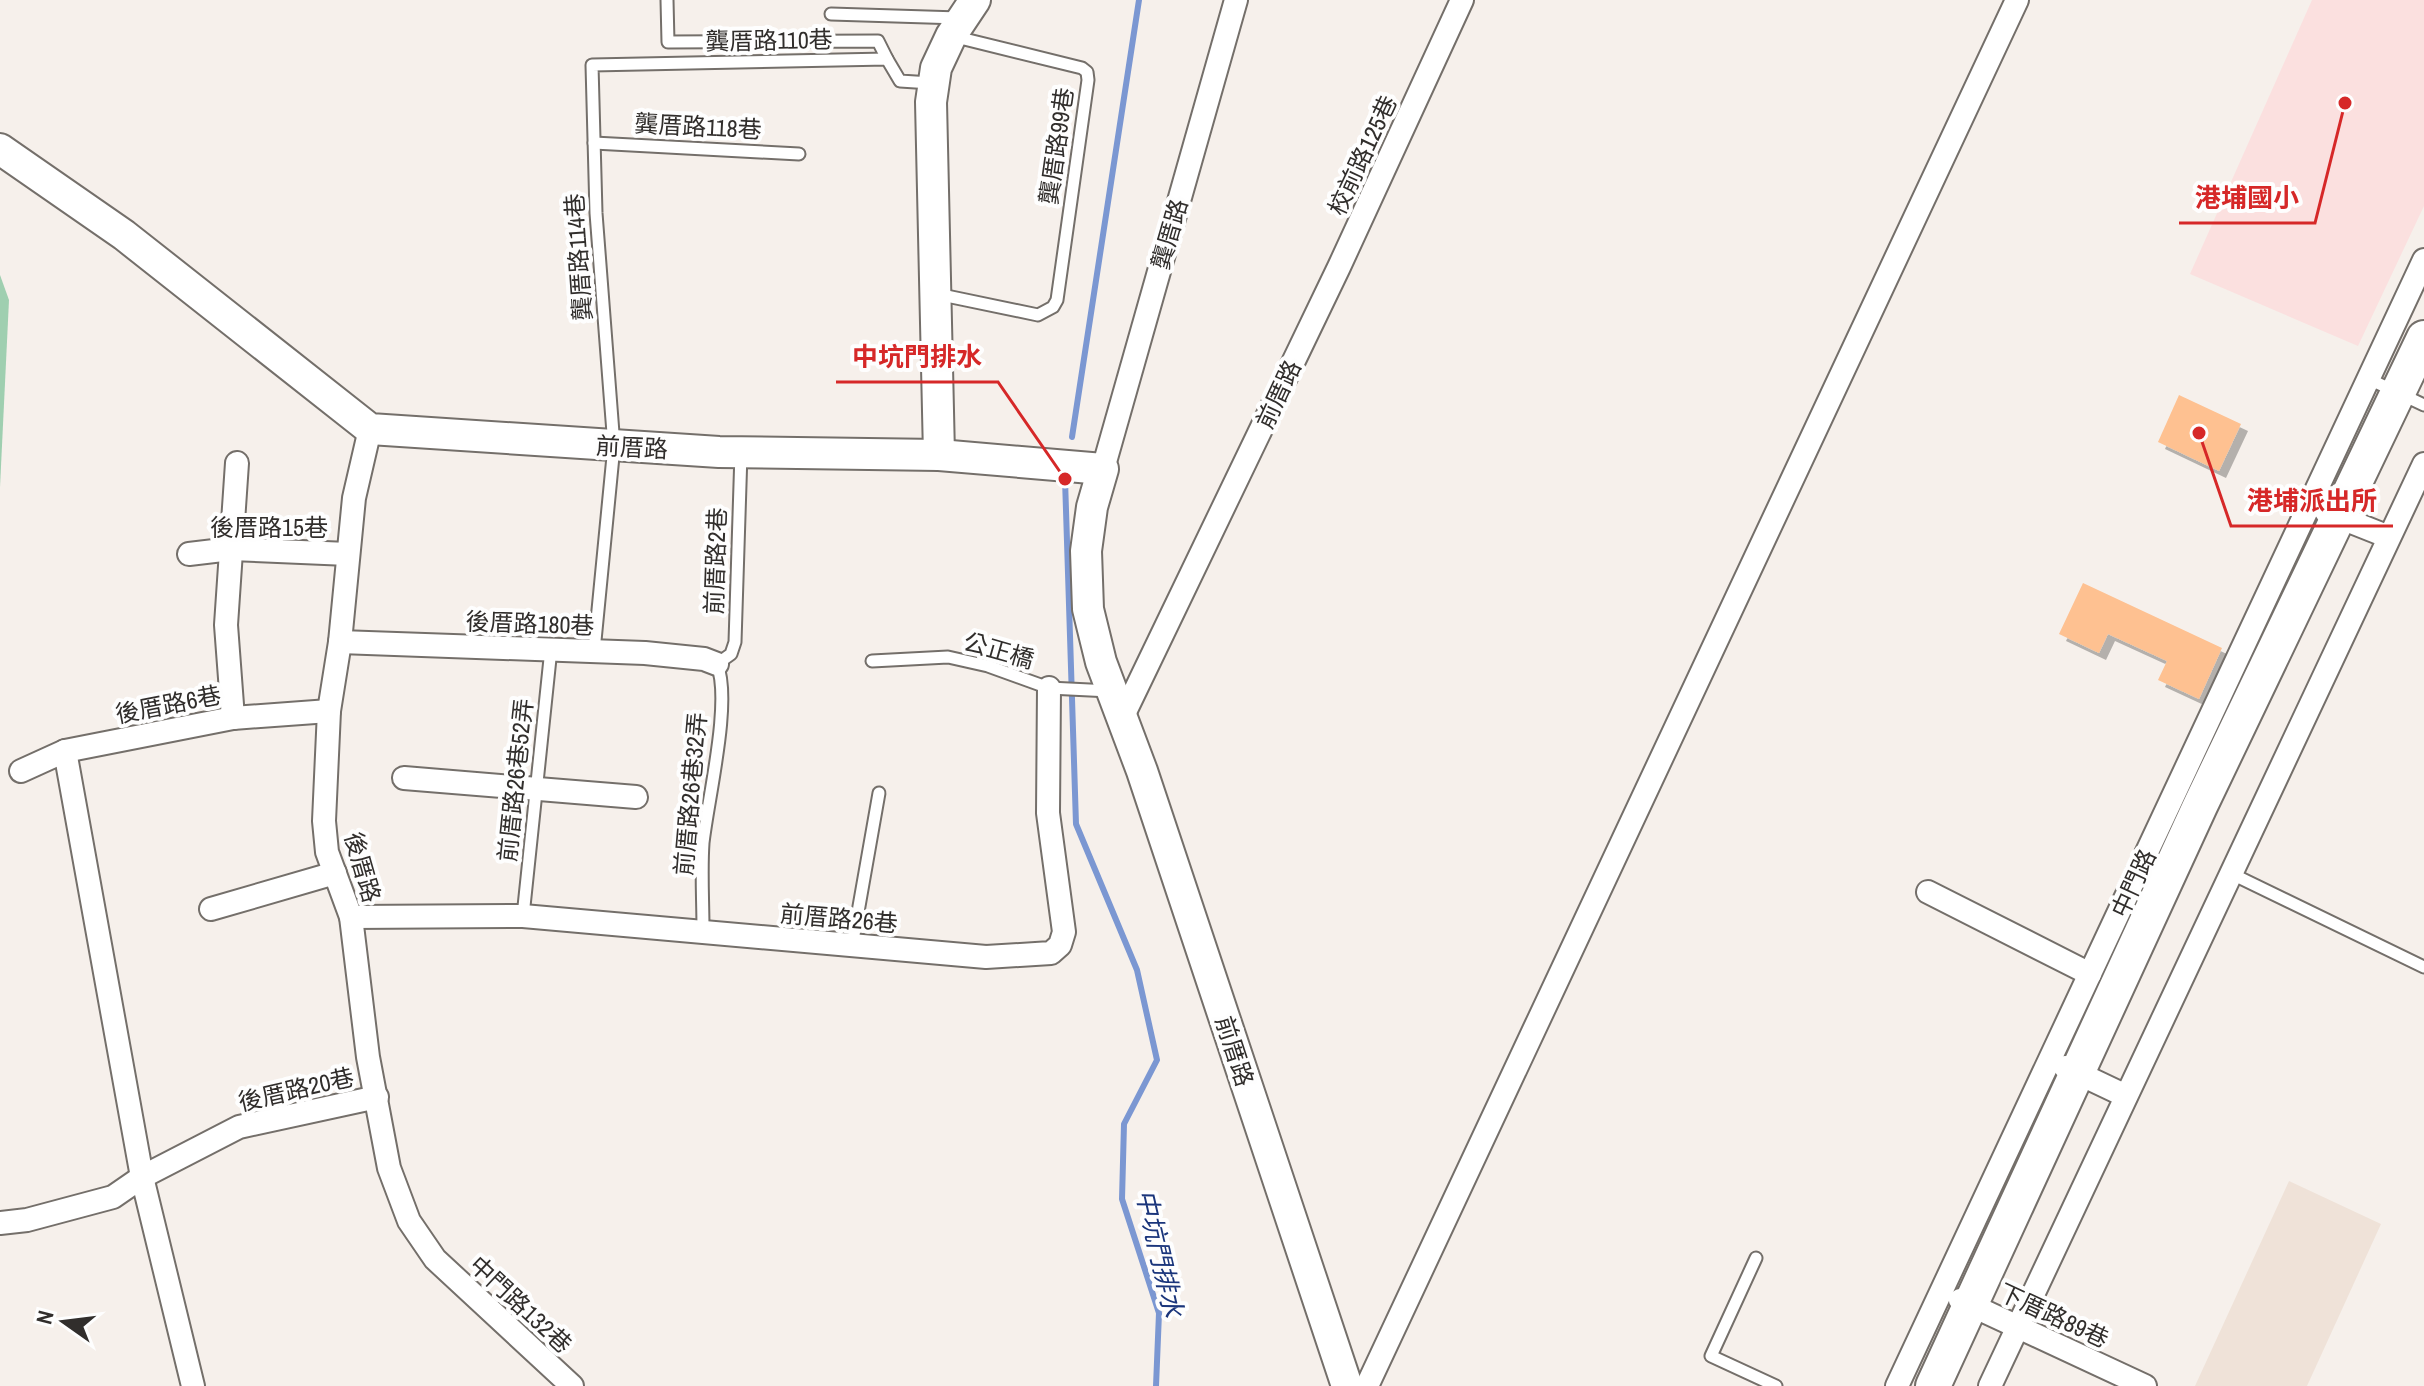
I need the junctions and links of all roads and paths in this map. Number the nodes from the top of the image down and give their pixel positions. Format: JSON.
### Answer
{"nodes":[{"id":1,"x":667,"y":0,"type":"edge"},
{"id":2,"x":1236,"y":0,"type":"edge"},
{"id":3,"x":1462,"y":0,"type":"edge"},
{"id":4,"x":2017,"y":0,"type":"edge"},
{"id":5,"x":831,"y":14,"type":"dead end"},
{"id":6,"x":963,"y":18,"type":"edge"},
{"id":7,"x":887,"y":59,"type":"junction"},
{"id":8,"x":592,"y":65,"type":"joint"},
{"id":9,"x":934,"y":83,"type":"junction"},
{"id":10,"x":594,"y":143,"type":"junction"},
{"id":11,"x":0,"y":149,"type":"edge"},
{"id":12,"x":799,"y":154,"type":"dead end"},
{"id":13,"x":2424,"y":260,"type":"edge"},
{"id":14,"x":936,"y":294,"type":"junction"},
{"id":15,"x":1308,"y":331,"type":"joint"},
{"id":16,"x":2424,"y":338,"type":"edge"},
{"id":17,"x":2406,"y":392,"type":"edge"},
{"id":18,"x":370,"y":429,"type":"junction"},
{"id":19,"x":614,"y":446,"type":"junction"},
{"id":20,"x":741,"y":452,"type":"junction"},
{"id":21,"x":939,"y":455,"type":"junction"},
{"id":22,"x":237,"y":463,"type":"dead end"},
{"id":23,"x":2424,"y":464,"type":"edge"},
{"id":24,"x":1103,"y":469,"type":"junction"},
{"id":25,"x":2335,"y":516,"type":"junction"},
{"id":26,"x":2389,"y":537,"type":"junction"},
{"id":27,"x":231,"y":549,"type":"junction"},
{"id":28,"x":189,"y":554,"type":"dead end"},
{"id":29,"x":348,"y":554,"type":"junction"},
{"id":30,"x":340,"y":642,"type":"junction"},
{"id":31,"x":551,"y":649,"type":"junction"},
{"id":32,"x":594,"y":651,"type":"junction"},
{"id":33,"x":872,"y":661,"type":"dead end"},
{"id":34,"x":717,"y":664,"type":"junction"},
{"id":35,"x":1056,"y":688,"type":"junction"},
{"id":36,"x":1118,"y":704,"type":"junction"},
{"id":37,"x":329,"y":711,"type":"junction"},
{"id":38,"x":233,"y":718,"type":"junction"},
{"id":39,"x":65,"y":751,"type":"junction"},
{"id":40,"x":21,"y":771,"type":"dead end"},
{"id":41,"x":404,"y":778,"type":"dead end"},
{"id":42,"x":537,"y":789,"type":"junction"},
{"id":43,"x":879,"y":793,"type":"dead end"},
{"id":44,"x":636,"y":797,"type":"dead end"},
{"id":45,"x":335,"y":873,"type":"junction"},
{"id":46,"x":2230,"y":873,"type":"junction"},
{"id":47,"x":1928,"y":892,"type":"dead end"},
{"id":48,"x":211,"y":909,"type":"dead end"},
{"id":49,"x":523,"y":916,"type":"junction"},
{"id":50,"x":351,"y":917,"type":"junction"},
{"id":51,"x":703,"y":930,"type":"junction"},
{"id":52,"x":852,"y":946,"type":"junction"},
{"id":53,"x":2424,"y":967,"type":"edge"},
{"id":54,"x":2090,"y":974,"type":"junction"},
{"id":55,"x":2073,"y":1071,"type":"junction"},
{"id":56,"x":2126,"y":1096,"type":"junction"},
{"id":57,"x":377,"y":1097,"type":"junction"},
{"id":58,"x":142,"y":1177,"type":"junction"},
{"id":59,"x":0,"y":1223,"type":"edge"},
{"id":60,"x":1756,"y":1258,"type":"dead end"},
{"id":61,"x":435,"y":1259,"type":"joint"},
{"id":62,"x":1966,"y":1303,"type":"junction"},
{"id":63,"x":2017,"y":1327,"type":"junction"},
{"id":64,"x":193,"y":1386,"type":"edge"},
{"id":65,"x":572,"y":1386,"type":"edge"},
{"id":66,"x":1347,"y":1386,"type":"edge"},
{"id":67,"x":1367,"y":1386,"type":"edge"},
{"id":68,"x":1776,"y":1386,"type":"edge"},
{"id":69,"x":1897,"y":1386,"type":"edge"},
{"id":70,"x":1933,"y":1386,"type":"edge"},
{"id":71,"x":1951,"y":1386,"type":"edge"},
{"id":72,"x":1990,"y":1386,"type":"edge"},
{"id":73,"x":2145,"y":1386,"type":"edge"}],
"edges":[{"from":1,"to":7,"type":"lane"},
{"from":2,"to":24,"type":"street","name":"龔厝路"},
{"from":3,"to":15,"type":"street","name":"校前路125巷"},
{"from":4,"to":67,"type":"street"},
{"from":5,"to":6,"type":"lane"},
{"from":6,"to":9,"type":"street"},
{"from":6,"to":14,"type":"lane","name":"龔厝路99巷"},
{"from":7,"to":8,"type":"lane","name":"龔厝路110巷"},
{"from":7,"to":9,"type":"lane"},
{"from":8,"to":10,"type":"lane","name":"龔厝路114巷"},
{"from":9,"to":14,"type":"street"},
{"from":10,"to":12,"type":"lane","name":"龔厝路118巷"},
{"from":10,"to":19,"type":"lane","name":"龔厝路114巷"},
{"from":11,"to":18,"type":"street"},
{"from":13,"to":17,"type":"street"},
{"from":14,"to":21,"type":"street"},
{"from":15,"to":36,"type":"street","name":"前厝路"},
{"from":16,"to":17,"type":"main road"},
{"from":17,"to":25,"type":"main road","name":"中門路"},
{"from":17,"to":25,"type":"street","name":"中門路"},
{"from":18,"to":19,"type":"street","name":"前厝路"},
{"from":18,"to":29,"type":"street","name":"後厝路"},
{"from":19,"to":20,"type":"street","name":"前厝路"},
{"from":19,"to":32,"type":"lane","name":"龔厝路114巷"},
{"from":20,"to":21,"type":"street","name":"前厝路"},
{"from":20,"to":34,"type":"lane","name":"前厝路2巷"},
{"from":21,"to":24,"type":"street","name":"前厝路"},
{"from":22,"to":27,"type":"street"},
{"from":23,"to":26,"type":"street"},
{"from":24,"to":36,"type":"street","name":"前厝路"},
{"from":25,"to":26,"type":"street"},
{"from":25,"to":54,"type":"street","name":"中門路"},
{"from":25,"to":55,"type":"main road","name":"中門路"},
{"from":26,"to":46,"type":"street"},
{"from":27,"to":28,"type":"street","name":"後厝路15巷"},
{"from":27,"to":29,"type":"street","name":"後厝路15巷"},
{"from":27,"to":38,"type":"street"},
{"from":29,"to":30,"type":"street","name":"後厝路"},
{"from":30,"to":31,"type":"street","name":"後厝路180巷"},
{"from":30,"to":37,"type":"street","name":"後厝路"},
{"from":31,"to":32,"type":"street","name":"後厝路180巷"},
{"from":31,"to":42,"type":"lane","name":"前厝路26巷52弄"},
{"from":32,"to":34,"type":"street","name":"後厝路180巷"},
{"from":33,"to":35,"type":"lane","name":"公正橋"},
{"from":34,"to":51,"type":"lane","name":"前厝路26巷32弄"},
{"from":35,"to":36,"type":"lane","name":"公正橋"},
{"from":35,"to":52,"type":"street","name":"前厝路26巷"},
{"from":36,"to":66,"type":"street","name":"前厝路"},
{"from":37,"to":38,"type":"street","name":"後厝路6巷"},
{"from":37,"to":45,"type":"street","name":"後厝路"},
{"from":38,"to":39,"type":"street","name":"後厝路6巷"},
{"from":39,"to":40,"type":"street","name":"後厝路6巷"},
{"from":39,"to":58,"type":"street"},
{"from":41,"to":42,"type":"street"},
{"from":42,"to":44,"type":"street"},
{"from":42,"to":49,"type":"lane","name":"前厝路26巷52弄"},
{"from":43,"to":52,"type":"lane"},
{"from":45,"to":48,"type":"street"},
{"from":45,"to":50,"type":"street","name":"後厝路"},
{"from":46,"to":53,"type":"lane"},
{"from":46,"to":56,"type":"street"},
{"from":47,"to":54,"type":"street"},
{"from":49,"to":50,"type":"street","name":"前厝路26巷"},
{"from":49,"to":51,"type":"street","name":"前厝路26巷"},
{"from":50,"to":57,"type":"street","name":"後厝路"},
{"from":51,"to":52,"type":"street","name":"前厝路26巷"},
{"from":54,"to":55,"type":"street","name":"中門路"},
{"from":55,"to":56,"type":"street"},
{"from":55,"to":62,"type":"main road","name":"中門路"},
{"from":55,"to":62,"type":"street","name":"中門路"},
{"from":56,"to":63,"type":"street"},
{"from":57,"to":58,"type":"street","name":"後厝路20巷"},
{"from":57,"to":61,"type":"street","name":"後厝路"},
{"from":58,"to":59,"type":"street","name":"後厝路20巷"},
{"from":58,"to":64,"type":"street"},
{"from":60,"to":68,"type":"lane"},
{"from":61,"to":65,"type":"street","name":"中門路132巷"},
{"from":62,"to":63,"type":"street","name":"下厝路89巷"},
{"from":62,"to":69,"type":"street","name":"中門路"},
{"from":62,"to":70,"type":"main road","name":"中門路"},
{"from":62,"to":71,"type":"main road","name":"中門路"},
{"from":63,"to":72,"type":"street"},
{"from":63,"to":73,"type":"street","name":"下厝路89巷"}]}
